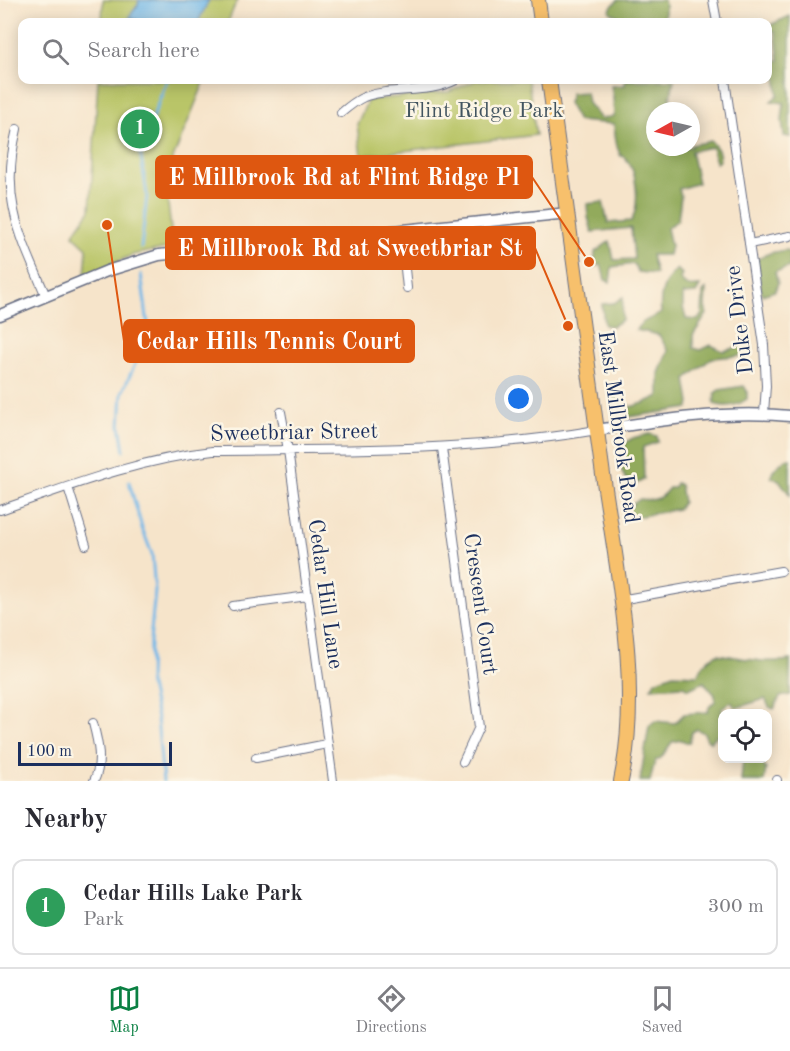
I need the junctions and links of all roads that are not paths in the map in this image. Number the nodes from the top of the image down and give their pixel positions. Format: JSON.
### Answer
{"nodes":[{"id":1,"x":538,"y":0,"type":"edge"},
{"id":2,"x":713,"y":0,"type":"edge"},
{"id":3,"x":540,"y":18,"type":"edge"},
{"id":4,"x":716,"y":18,"type":"edge"},
{"id":5,"x":445,"y":84,"type":"edge"},
{"id":6,"x":550,"y":84,"type":"edge"},
{"id":7,"x":726,"y":84,"type":"edge"},
{"id":8,"x":341,"y":114,"type":"dead end"},
{"id":9,"x":17,"y":129,"type":"dead end"},
{"id":10,"x":568,"y":213,"type":"junction"},
{"id":11,"x":401,"y":231,"type":"junction"},
{"id":12,"x":790,"y":236,"type":"edge"},
{"id":13,"x":749,"y":244,"type":"junction"},
{"id":14,"x":407,"y":288,"type":"dead end"},
{"id":15,"x":46,"y":296,"type":"junction"},
{"id":16,"x":0,"y":315,"type":"edge"},
{"id":17,"x":280,"y":412,"type":"dead end"},
{"id":18,"x":764,"y":413,"type":"junction"},
{"id":19,"x":790,"y":416,"type":"edge"},
{"id":20,"x":597,"y":430,"type":"junction"},
{"id":21,"x":442,"y":448,"type":"junction"},
{"id":22,"x":288,"y":450,"type":"junction"},
{"id":23,"x":68,"y":487,"type":"junction"},
{"id":24,"x":0,"y":510,"type":"edge"},
{"id":25,"x":86,"y":545,"type":"dead end"},
{"id":26,"x":781,"y":571,"type":"dead end"},
{"id":27,"x":308,"y":596,"type":"junction"},
{"id":28,"x":620,"y":600,"type":"junction"},
{"id":29,"x":233,"y":606,"type":"dead end"},
{"id":30,"x":93,"y":723,"type":"dead end"},
{"id":31,"x":327,"y":744,"type":"junction"},
{"id":32,"x":256,"y":758,"type":"dead end"},
{"id":33,"x":463,"y":762,"type":"dead end"},
{"id":34,"x":94,"y":781,"type":"edge"},
{"id":35,"x":333,"y":781,"type":"edge"},
{"id":36,"x":621,"y":781,"type":"edge"}],
"edges":[{"from":1,"to":3,"type":"main road"},
{"from":2,"to":4,"type":"street"},
{"from":5,"to":8,"type":"street"},
{"from":6,"to":10,"type":"main road","name":"East Millbrook Road"},
{"from":7,"to":13,"type":"street","name":"Duke Drive"},
{"from":9,"to":15,"type":"street"},
{"from":10,"to":11,"type":"street"},
{"from":10,"to":20,"type":"main road","name":"East Millbrook Road"},
{"from":11,"to":14,"type":"street"},
{"from":11,"to":15,"type":"street"},
{"from":12,"to":13,"type":"street"},
{"from":13,"to":18,"type":"street","name":"Duke Drive"},
{"from":15,"to":16,"type":"street"},
{"from":17,"to":22,"type":"street","name":"Cedar Hill Lane"},
{"from":18,"to":19,"type":"street"},
{"from":18,"to":20,"type":"street"},
{"from":20,"to":21,"type":"street","name":"Sweetbriar Street"},
{"from":20,"to":28,"type":"main road","name":"East Millbrook Road"},
{"from":21,"to":22,"type":"street","name":"Sweetbriar Street"},
{"from":21,"to":33,"type":"street","name":"Crescent Court"},
{"from":22,"to":23,"type":"street","name":"Sweetbriar Street"},
{"from":22,"to":27,"type":"street","name":"Cedar Hill Lane"},
{"from":23,"to":24,"type":"street","name":"Sweetbriar Street"},
{"from":23,"to":25,"type":"street"},
{"from":26,"to":28,"type":"street"},
{"from":27,"to":29,"type":"street"},
{"from":27,"to":31,"type":"street","name":"Cedar Hill Lane"},
{"from":28,"to":36,"type":"main road","name":"East Millbrook Road"},
{"from":30,"to":34,"type":"street"},
{"from":31,"to":32,"type":"street"},
{"from":31,"to":35,"type":"street","name":"Cedar Hill Lane"}]}
